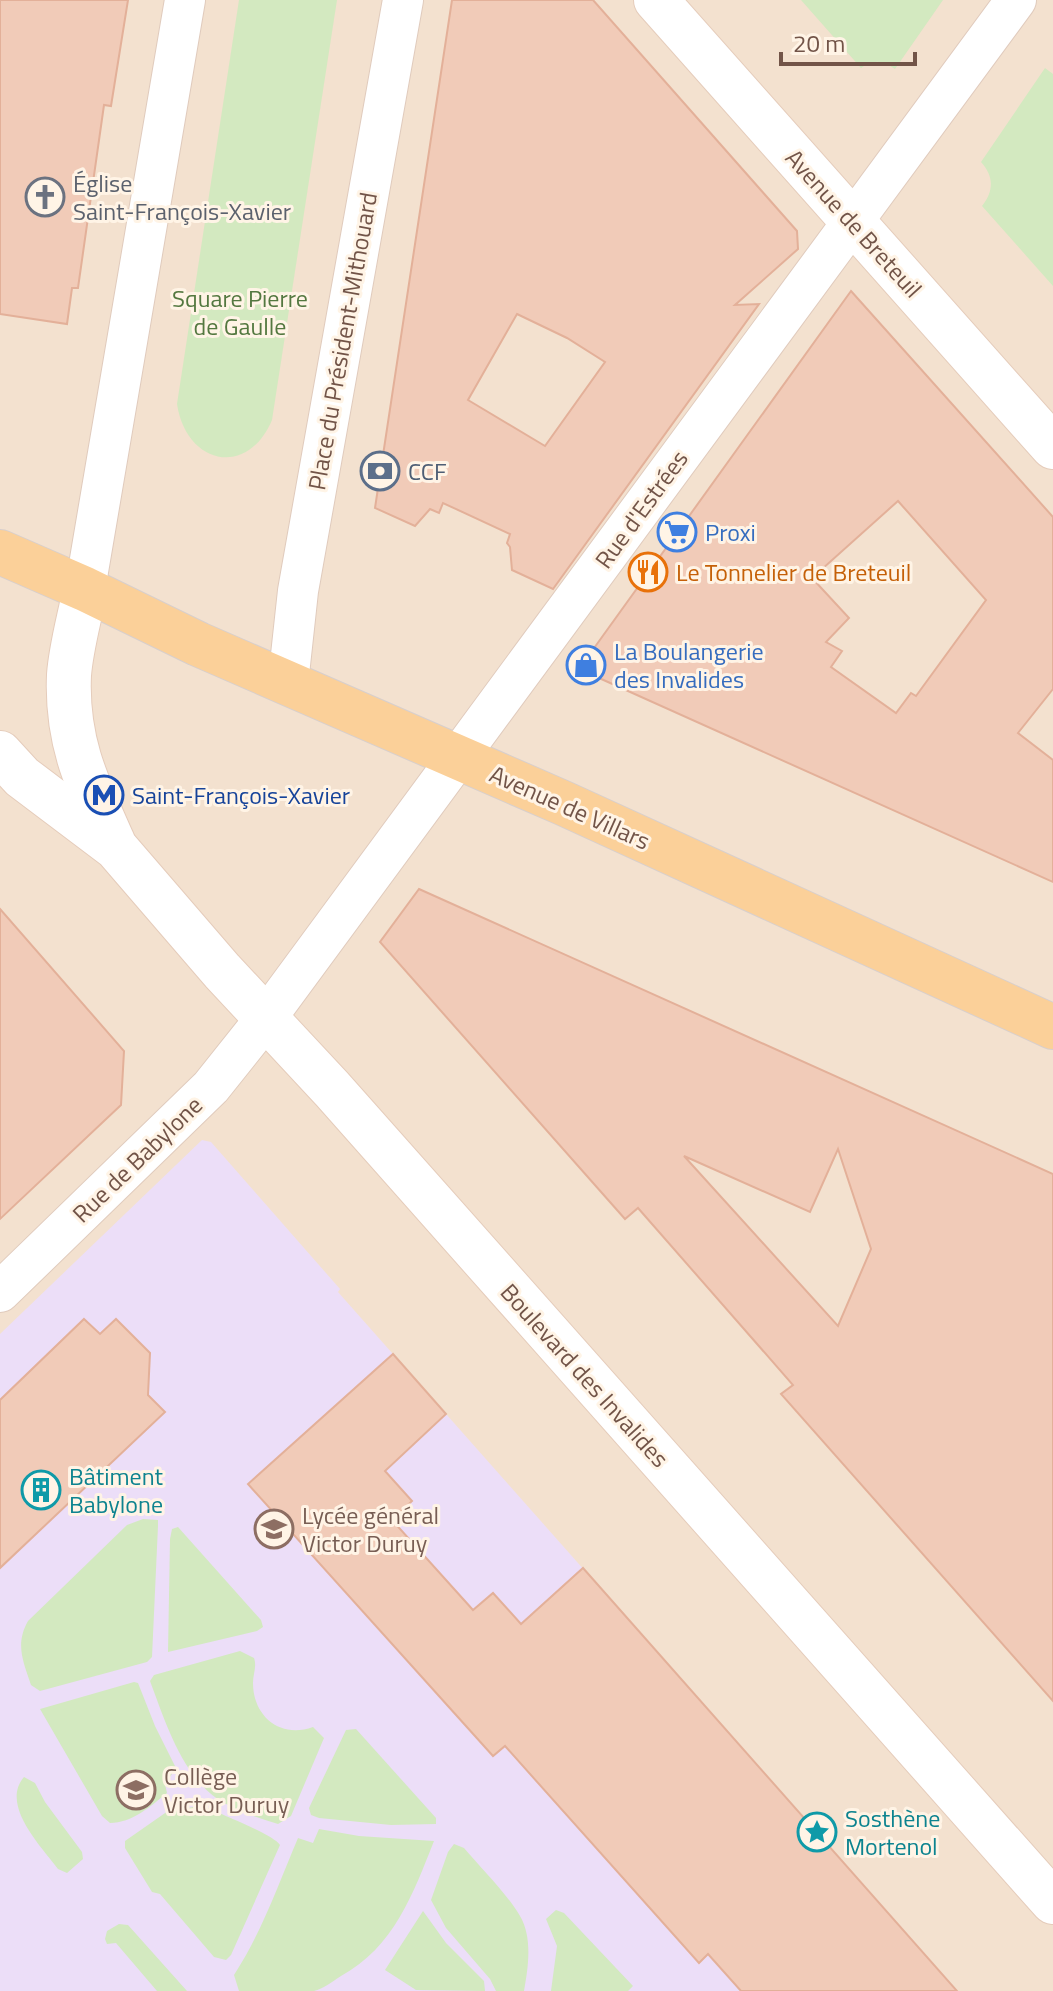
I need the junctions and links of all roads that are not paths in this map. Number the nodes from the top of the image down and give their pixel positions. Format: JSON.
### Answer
{"nodes":[{"id":1,"x":185,"y":0,"type":"edge"},
{"id":2,"x":403,"y":0,"type":"edge"},
{"id":3,"x":656,"y":0,"type":"edge"},
{"id":4,"x":1016,"y":0,"type":"edge"},
{"id":5,"x":852,"y":222,"type":"junction"},
{"id":6,"x":1053,"y":447,"type":"edge"},
{"id":7,"x":0,"y":552,"type":"edge"},
{"id":8,"x":85,"y":589,"type":"junction"},
{"id":9,"x":288,"y":683,"type":"junction"},
{"id":10,"x":0,"y":753,"type":"edge"},
{"id":11,"x":458,"y":757,"type":"junction"},
{"id":12,"x":116,"y":848,"type":"junction"},
{"id":13,"x":266,"y":1018,"type":"junction"},
{"id":14,"x":1053,"y":1027,"type":"edge"},
{"id":15,"x":0,"y":1292,"type":"edge"},
{"id":16,"x":1053,"y":1902,"type":"edge"}],
"edges":[{"from":1,"to":8,"type":"street"},
{"from":2,"to":9,"type":"street","name":"Place du Président-Mithouard"},
{"from":3,"to":5,"type":"main road","name":"Avenue de Breteuil"},
{"from":4,"to":5,"type":"street","name":"Rue d'Estrées"},
{"from":5,"to":6,"type":"main road","name":"Avenue de Breteuil"},
{"from":5,"to":11,"type":"street","name":"Rue d'Estrées"},
{"from":7,"to":8,"type":"main road"},
{"from":8,"to":9,"type":"main road","name":"Avenue de Villars"},
{"from":8,"to":12,"type":"main road","name":"Boulevard des Invalides"},
{"from":9,"to":11,"type":"main road","name":"Avenue de Villars"},
{"from":10,"to":12,"type":"main road","name":"Boulevard des Invalides"},
{"from":11,"to":13,"type":"street","name":"Rue d'Estrées"},
{"from":11,"to":14,"type":"main road","name":"Avenue de Villars"},
{"from":12,"to":13,"type":"main road","name":"Boulevard des Invalides"},
{"from":13,"to":15,"type":"street","name":"Rue de Babylone"},
{"from":13,"to":16,"type":"main road","name":"Boulevard des Invalides"}]}
